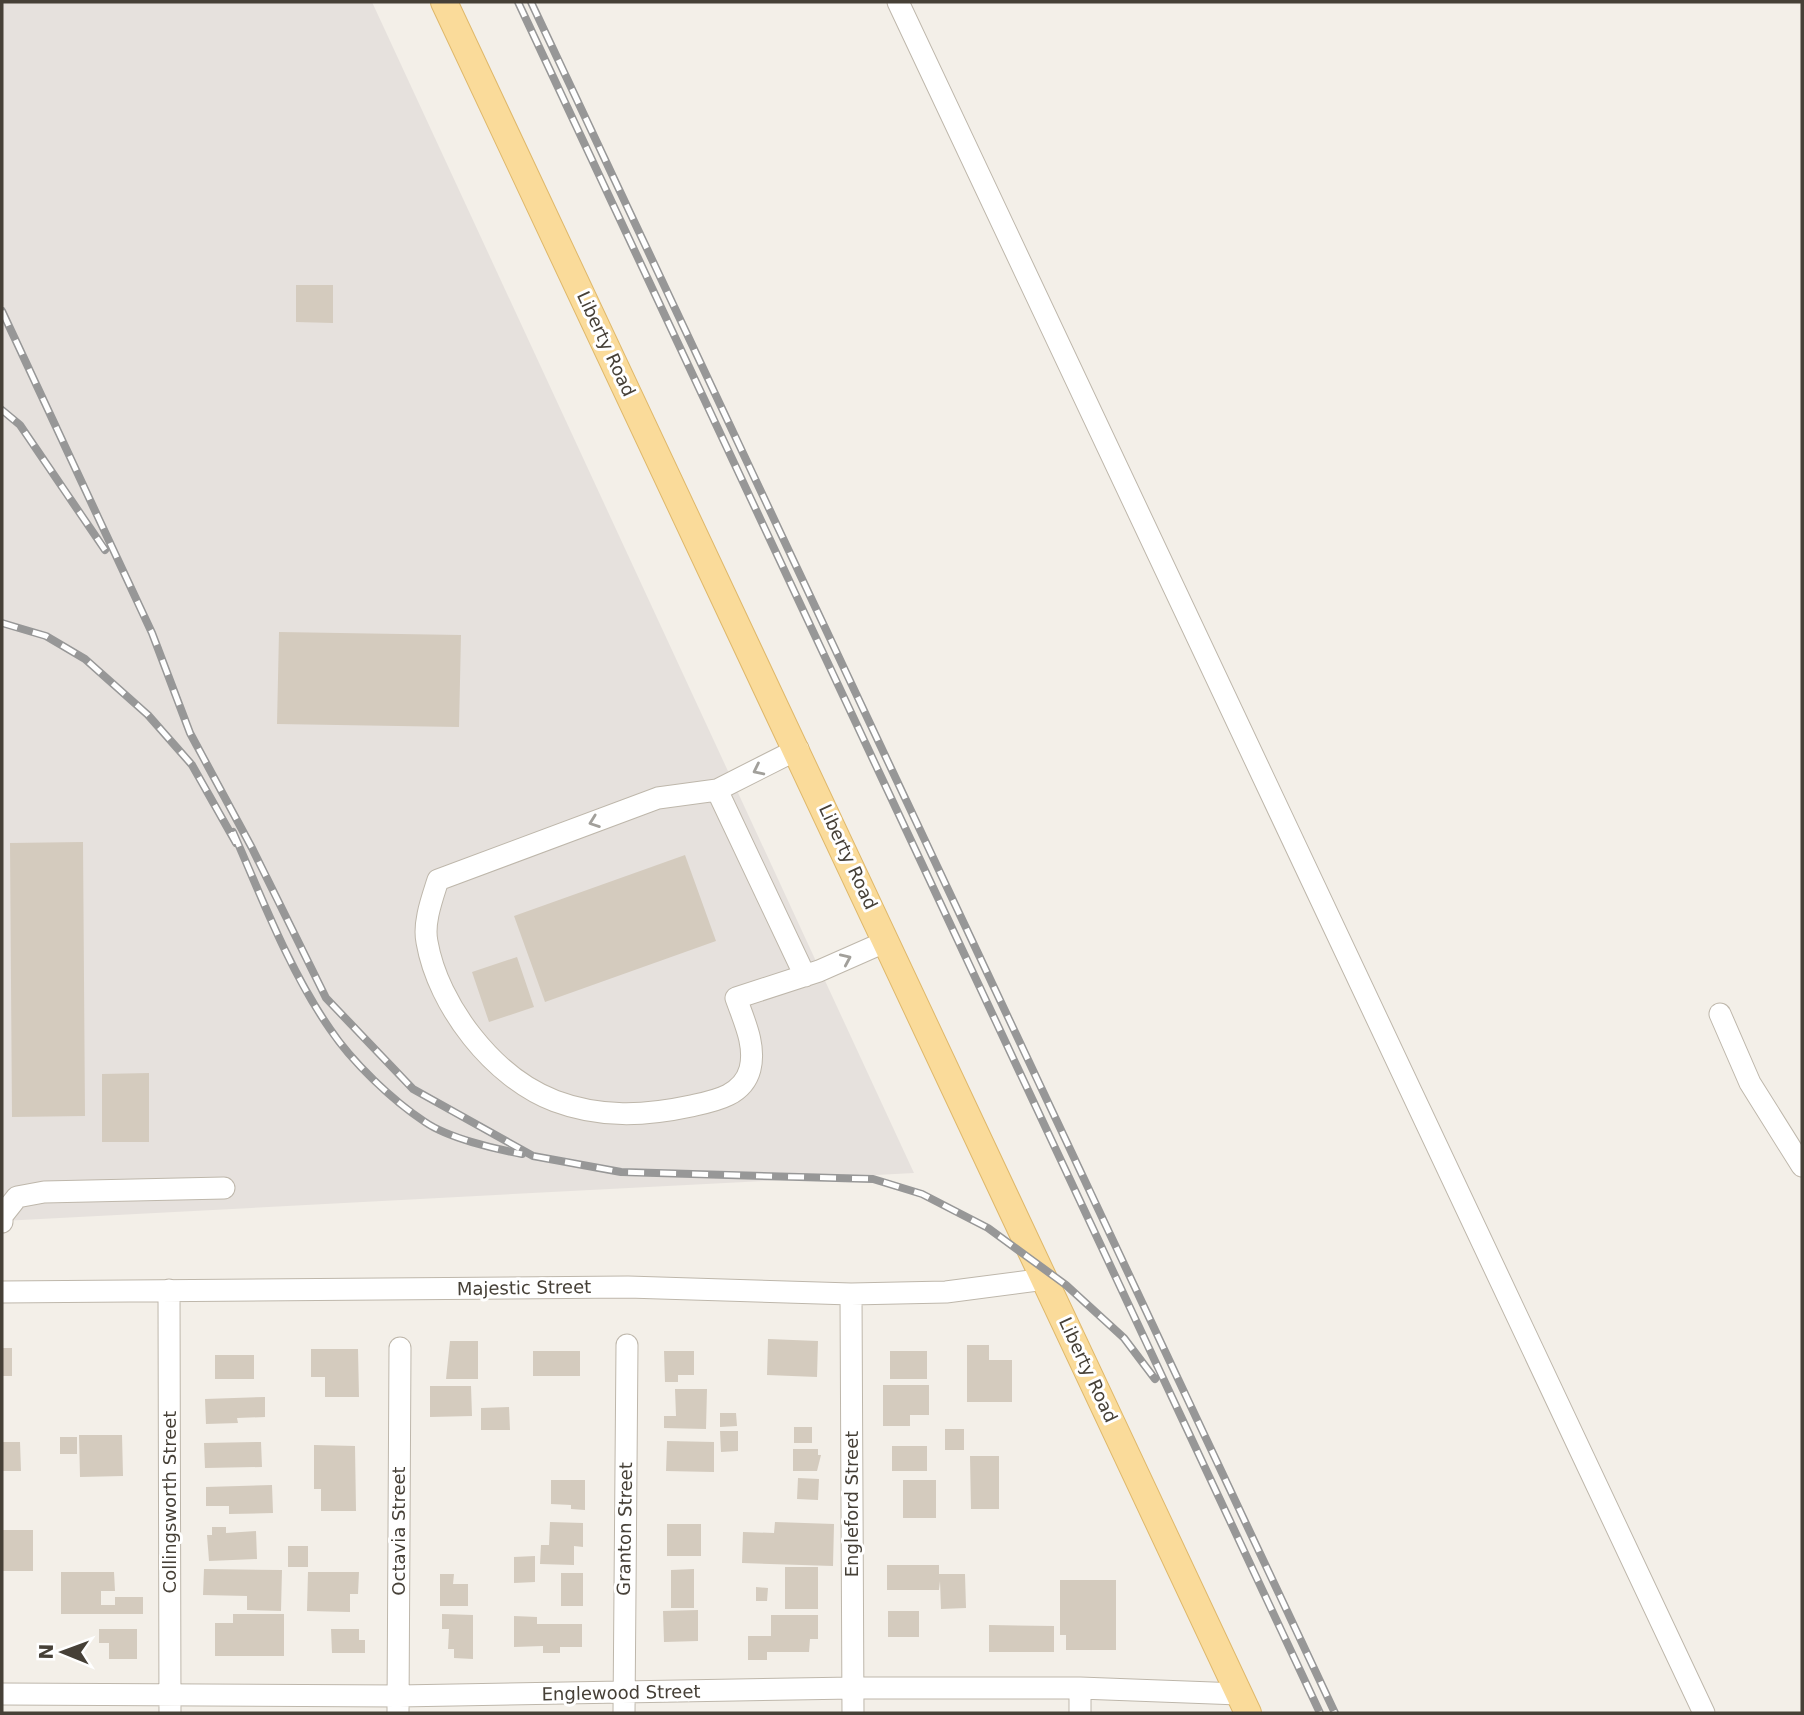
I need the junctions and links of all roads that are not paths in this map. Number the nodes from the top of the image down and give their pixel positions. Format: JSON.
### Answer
{"nodes":[{"id":1,"x":444,"y":2,"type":"edge"},
{"id":2,"x":898,"y":2,"type":"edge"},
{"id":3,"x":798,"y":750,"type":"junction"},
{"id":4,"x":717,"y":790,"type":"junction"},
{"id":5,"x":887,"y":941,"type":"junction"},
{"id":6,"x":805,"y":976,"type":"junction"},
{"id":7,"x":1720,"y":1014,"type":"dead end"},
{"id":8,"x":1802,"y":1166,"type":"edge"},
{"id":9,"x":224,"y":1188,"type":"dead end"},
{"id":10,"x":2,"y":1222,"type":"edge"},
{"id":11,"x":1045,"y":1279,"type":"junction"},
{"id":12,"x":169,"y":1290,"type":"junction"},
{"id":13,"x":2,"y":1292,"type":"edge"},
{"id":14,"x":851,"y":1294,"type":"junction"},
{"id":15,"x":627,"y":1345,"type":"dead end"},
{"id":16,"x":400,"y":1348,"type":"dead end"},
{"id":17,"x":853,"y":1688,"type":"junction"},
{"id":18,"x":1080,"y":1688,"type":"junction"},
{"id":19,"x":2,"y":1694,"type":"edge"},
{"id":20,"x":170,"y":1703,"type":"edge"},
{"id":21,"x":624,"y":1704,"type":"edge"},
{"id":22,"x":1244,"y":1704,"type":"edge"},
{"id":23,"x":399,"y":1705,"type":"edge"},
{"id":24,"x":853,"y":1713,"type":"edge"},
{"id":25,"x":1080,"y":1713,"type":"edge"},
{"id":26,"x":1704,"y":1713,"type":"edge"}],
"edges":[{"from":1,"to":3,"type":"main road","name":"Liberty Road"},
{"from":2,"to":26,"type":"street"},
{"from":3,"to":4,"type":"street","one_way":true},
{"from":3,"to":5,"type":"main road","name":"Liberty Road"},
{"from":4,"to":6,"type":"street"},
{"from":4,"to":6,"type":"street","one_way":true},
{"from":6,"to":5,"type":"street","one_way":true},
{"from":5,"to":11,"type":"main road","name":"Liberty Road"},
{"from":7,"to":8,"type":"street"},
{"from":9,"to":10,"type":"street"},
{"from":11,"to":14,"type":"street","name":"Majestic Street"},
{"from":11,"to":22,"type":"main road","name":"Liberty Road"},
{"from":12,"to":13,"type":"street","name":"Majestic Street"},
{"from":12,"to":14,"type":"street","name":"Majestic Street"},
{"from":12,"to":20,"type":"street","name":"Collingsworth Street"},
{"from":14,"to":17,"type":"street","name":"Engleford Street"},
{"from":15,"to":21,"type":"street","name":"Granton Street"},
{"from":16,"to":23,"type":"street","name":"Octavia Street"},
{"from":17,"to":18,"type":"street","name":"Englewood Street"},
{"from":17,"to":21,"type":"street","name":"Englewood Street"},
{"from":17,"to":24,"type":"street","name":"Engleford Street"},
{"from":18,"to":22,"type":"street","name":"Englewood Street"},
{"from":18,"to":25,"type":"street"},
{"from":19,"to":20,"type":"street","name":"Englewood Street"},
{"from":20,"to":23,"type":"street","name":"Englewood Street"},
{"from":21,"to":23,"type":"street","name":"Englewood Street"}]}
